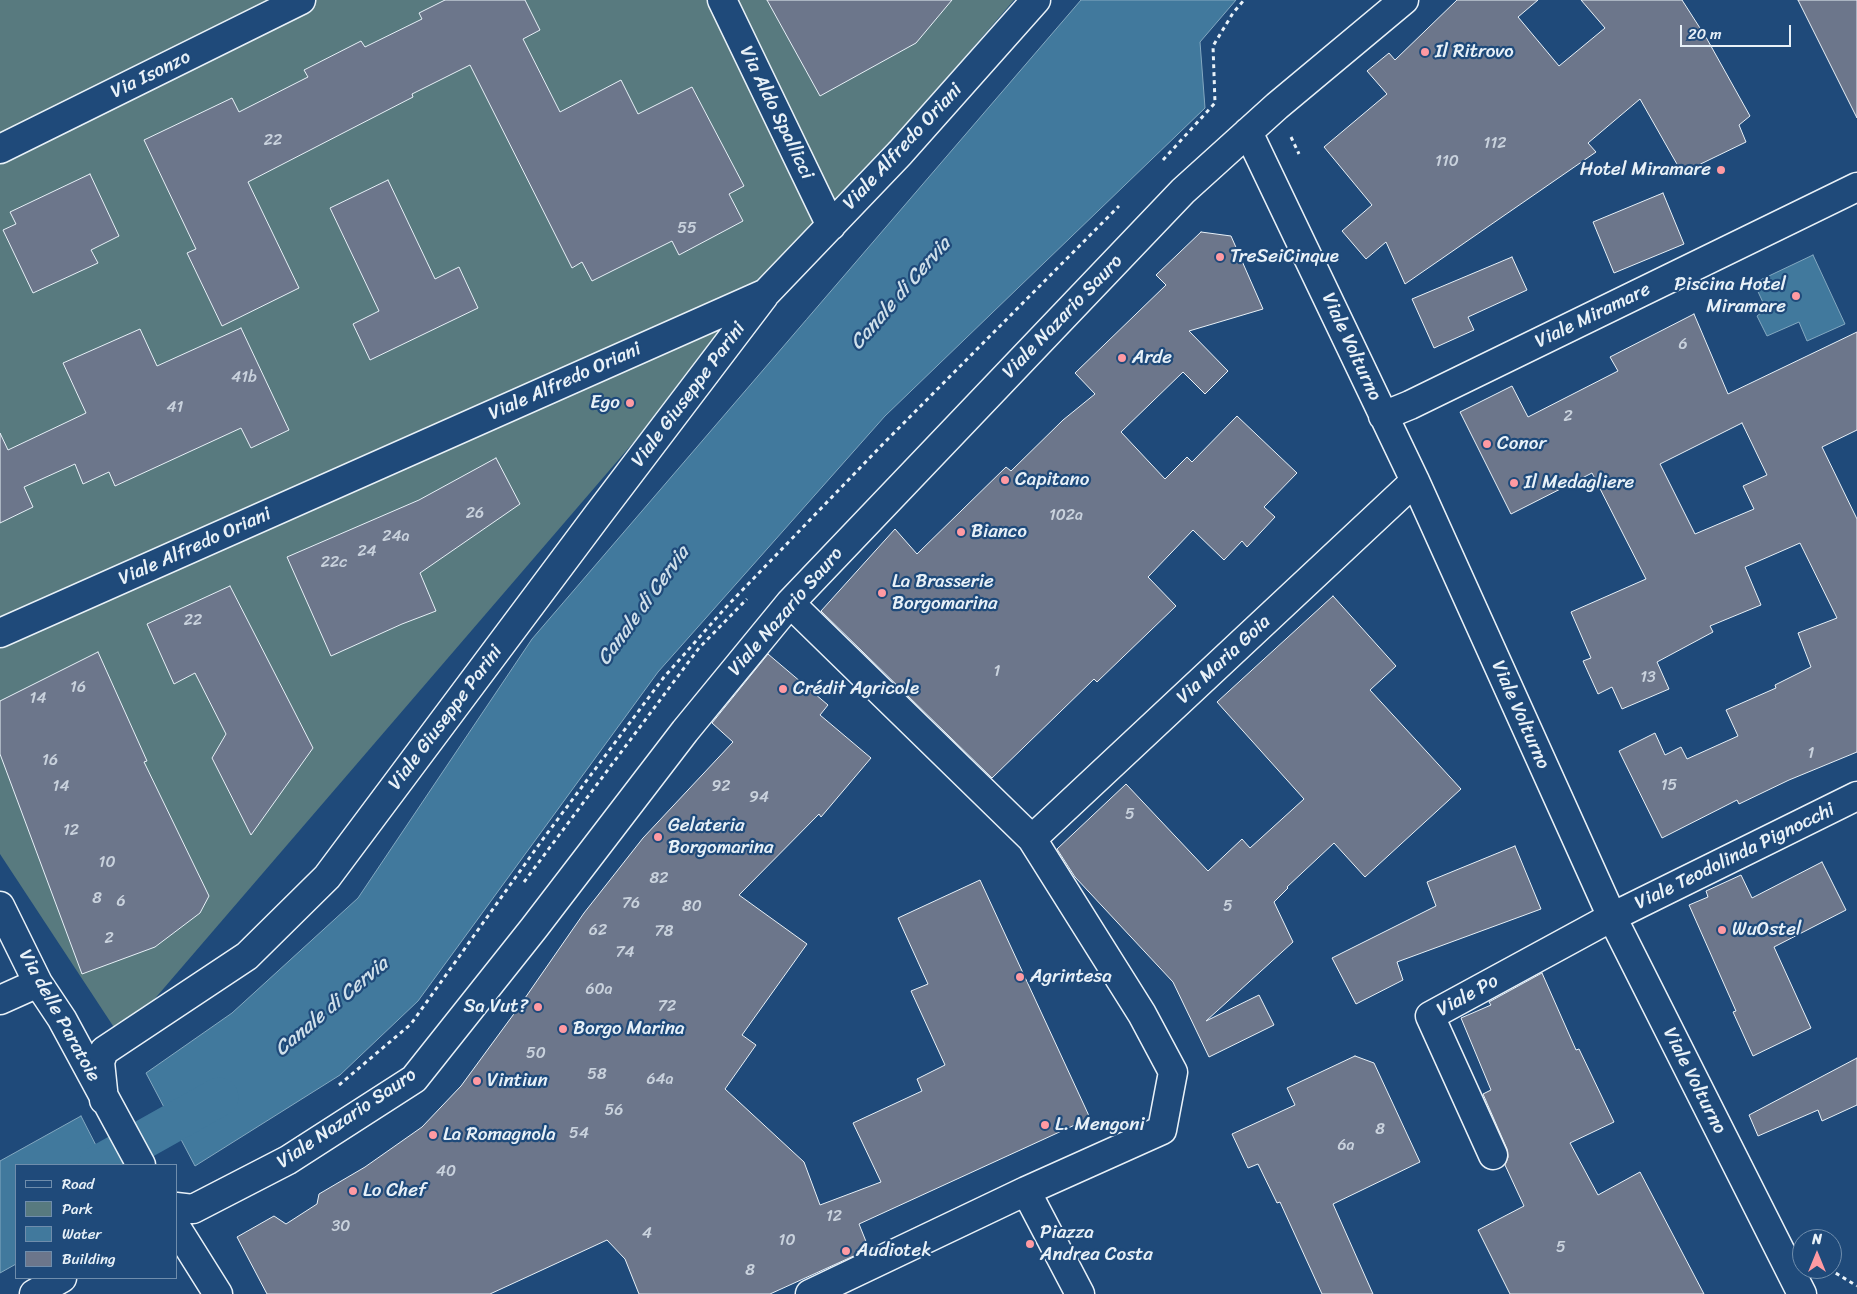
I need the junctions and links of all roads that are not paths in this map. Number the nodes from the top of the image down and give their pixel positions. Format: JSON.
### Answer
{"nodes":[{"id":1,"x":301,"y":0,"type":"edge"},
{"id":2,"x":722,"y":0,"type":"edge"},
{"id":3,"x":1404,"y":0,"type":"edge"},
{"id":4,"x":1033,"y":4,"type":"edge"},
{"id":5,"x":1248,"y":132,"type":"junction"},
{"id":6,"x":0,"y":149,"type":"edge"},
{"id":7,"x":1857,"y":187,"type":"edge"},
{"id":8,"x":831,"y":226,"type":"junction"},
{"id":9,"x":766,"y":293,"type":"junction"},
{"id":10,"x":1383,"y":416,"type":"junction"},
{"id":11,"x":1415,"y":481,"type":"junction"},
{"id":12,"x":790,"y":603,"type":"junction"},
{"id":13,"x":0,"y":633,"type":"edge"},
{"id":14,"x":1857,"y":796,"type":"edge"},
{"id":15,"x":1032,"y":839,"type":"junction"},
{"id":16,"x":0,"y":906,"type":"edge"},
{"id":17,"x":1612,"y":917,"type":"junction"},
{"id":18,"x":38,"y":983,"type":"junction"},
{"id":19,"x":0,"y":1000,"type":"edge"},
{"id":20,"x":62,"y":1019,"type":"junction"},
{"id":21,"x":121,"y":1038,"type":"junction"},
{"id":22,"x":104,"y":1100,"type":"junction"},
{"id":23,"x":1493,"y":1156,"type":"dead end"},
{"id":24,"x":140,"y":1164,"type":"edge"},
{"id":25,"x":1026,"y":1192,"type":"junction"},
{"id":26,"x":178,"y":1207,"type":"edge"},
{"id":27,"x":178,"y":1230,"type":"edge"},
{"id":28,"x":60,"y":1279,"type":"edge"},
{"id":29,"x":34,"y":1294,"type":"edge"},
{"id":30,"x":218,"y":1294,"type":"edge"},
{"id":31,"x":810,"y":1294,"type":"edge"},
{"id":32,"x":1080,"y":1294,"type":"edge"},
{"id":33,"x":1802,"y":1294,"type":"edge"}],
"edges":[{"from":1,"to":6,"type":"street","name":"Via Isonzo"},
{"from":2,"to":8,"type":"street","name":"Via Aldo Spallicci"},
{"from":3,"to":5,"type":"street","name":"Viale Nazario Sauro"},
{"from":4,"to":8,"type":"street","name":"Viale Alfredo Oriani"},
{"from":5,"to":10,"type":"street","name":"Viale Volturno"},
{"from":5,"to":12,"type":"street","name":"Viale Nazario Sauro"},
{"from":7,"to":10,"type":"street","name":"Viale Miramare"},
{"from":8,"to":9,"type":"street","name":"Viale Alfredo Oriani"},
{"from":9,"to":13,"type":"street","name":"Viale Alfredo Oriani"},
{"from":9,"to":21,"type":"street","name":"Viale Giuseppe Parini"},
{"from":10,"to":11,"type":"street","name":"Viale Volturno"},
{"from":11,"to":15,"type":"street","name":"Via Maria Goia"},
{"from":11,"to":17,"type":"street","name":"Viale Volturno"},
{"from":12,"to":15,"type":"street"},
{"from":12,"to":26,"type":"street","name":"Viale Nazario Sauro"},
{"from":14,"to":17,"type":"street","name":"Viale Teodolinda Pignocchi"},
{"from":15,"to":25,"type":"street"},
{"from":16,"to":18,"type":"street","name":"Via delle Paratoie"},
{"from":17,"to":23,"type":"street","name":"Viale Po"},
{"from":17,"to":33,"type":"street","name":"Viale Volturno"},
{"from":18,"to":19,"type":"street"},
{"from":18,"to":20,"type":"street","name":"Via delle Paratoie"},
{"from":20,"to":21,"type":"street"},
{"from":20,"to":22,"type":"street","name":"Via delle Paratoie"},
{"from":21,"to":22,"type":"street","name":"Viale Giuseppe Parini"},
{"from":22,"to":24,"type":"street","name":"Via delle Paratoie"},
{"from":25,"to":31,"type":"street"},
{"from":25,"to":32,"type":"street"},
{"from":27,"to":30,"type":"street"},
{"from":28,"to":29,"type":"street"}]}
